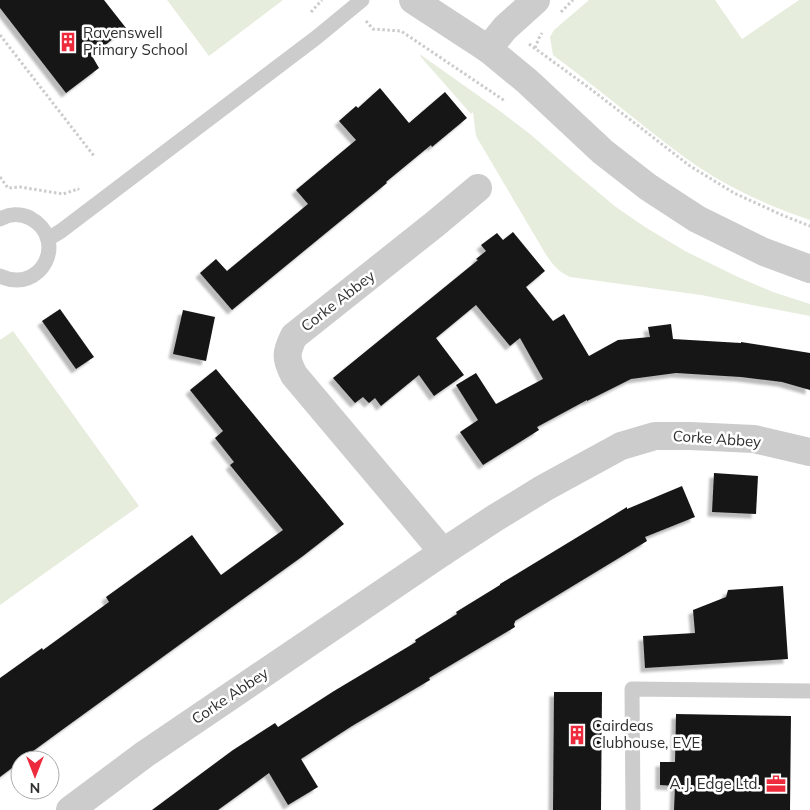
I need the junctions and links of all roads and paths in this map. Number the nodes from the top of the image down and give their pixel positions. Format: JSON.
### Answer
{"nodes":[{"id":1,"x":413,"y":0,"type":"edge"},
{"id":2,"x":536,"y":0,"type":"edge"},
{"id":3,"x":357,"y":4,"type":"edge"},
{"id":4,"x":0,"y":35,"type":"edge"},
{"id":5,"x":535,"y":48,"type":"dead end"},
{"id":6,"x":488,"y":49,"type":"junction"},
{"id":7,"x":508,"y":103,"type":"dead end"},
{"id":8,"x":94,"y":156,"type":"dead end"},
{"id":9,"x":0,"y":178,"type":"edge"},
{"id":10,"x":478,"y":188,"type":"dead end"},
{"id":11,"x":93,"y":207,"type":"junction"},
{"id":12,"x":0,"y":219,"type":"edge"},
{"id":13,"x":810,"y":226,"type":"edge"},
{"id":14,"x":48,"y":239,"type":"junction"},
{"id":15,"x":810,"y":269,"type":"edge"},
{"id":16,"x":0,"y":276,"type":"edge"},
{"id":17,"x":810,"y":452,"type":"edge"},
{"id":18,"x":442,"y":552,"type":"junction"},
{"id":19,"x":810,"y":692,"type":"edge"},
{"id":20,"x":70,"y":810,"type":"edge"},
{"id":21,"x":633,"y":810,"type":"edge"}],
"edges":[{"from":1,"to":6,"type":"street"},
{"from":2,"to":6,"type":"street"},
{"from":3,"to":7,"type":"path"},
{"from":3,"to":11,"type":"lane"},
{"from":4,"to":8,"type":"path"},
{"from":5,"to":13,"type":"path"},
{"from":6,"to":15,"type":"street"},
{"from":9,"to":11,"type":"path"},
{"from":10,"to":18,"type":"street","name":"Corke Abbey"},
{"from":11,"to":14,"type":"lane"},
{"from":12,"to":14,"type":"lane"},
{"from":14,"to":16,"type":"lane"},
{"from":17,"to":18,"type":"street","name":"Corke Abbey"},
{"from":18,"to":20,"type":"street","name":"Corke Abbey"},
{"from":19,"to":21,"type":"lane"}]}
